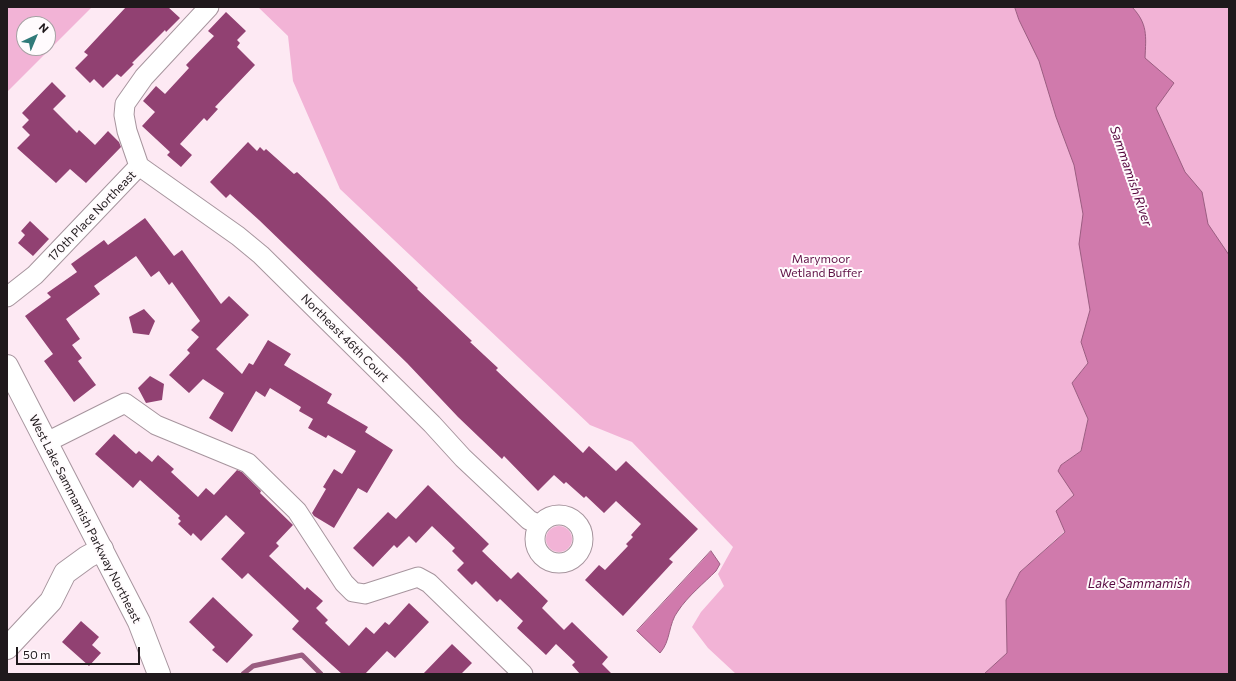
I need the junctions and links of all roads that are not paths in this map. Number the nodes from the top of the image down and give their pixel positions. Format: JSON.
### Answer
{"nodes":[{"id":1,"x":210,"y":7,"type":"edge"},
{"id":2,"x":138,"y":166,"type":"junction"},
{"id":3,"x":7,"y":297,"type":"edge"},
{"id":4,"x":7,"y":366,"type":"edge"},
{"id":5,"x":47,"y":442,"type":"junction"},
{"id":6,"x":539,"y":525,"type":"dead end"},
{"id":7,"x":102,"y":549,"type":"junction"},
{"id":8,"x":7,"y":648,"type":"edge"},
{"id":9,"x":159,"y":674,"type":"edge"},
{"id":10,"x":523,"y":674,"type":"edge"}],
"edges":[{"from":1,"to":2,"type":"street","name":"170th Place Northeast"},
{"from":2,"to":3,"type":"street","name":"170th Place Northeast"},
{"from":2,"to":6,"type":"street","name":"Northeast 46th Court"},
{"from":4,"to":5,"type":"main road","name":"West Lake Sammamish Parkway Northeast"},
{"from":5,"to":7,"type":"main road","name":"West Lake Sammamish Parkway Northeast"},
{"from":5,"to":10,"type":"street"},
{"from":7,"to":8,"type":"main road"},
{"from":7,"to":9,"type":"main road","name":"West Lake Sammamish Parkway Northeast"}]}
